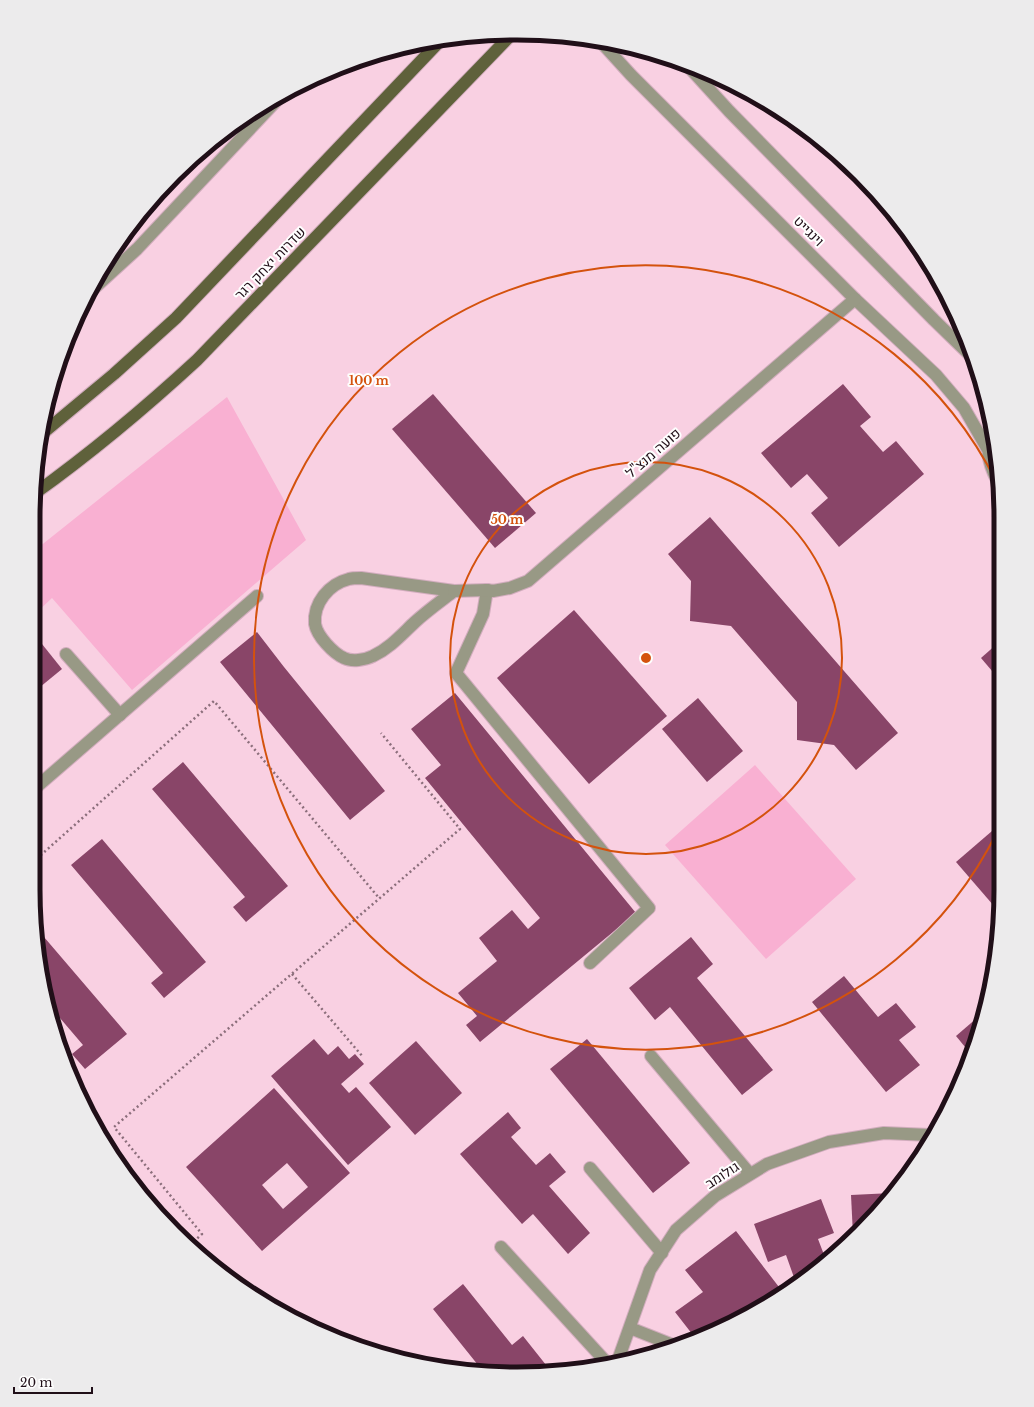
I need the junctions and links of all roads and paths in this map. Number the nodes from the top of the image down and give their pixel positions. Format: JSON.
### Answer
{"nodes":[{"id":1,"x":506,"y":40,"type":"edge"},
{"id":2,"x":434,"y":47,"type":"edge"},
{"id":3,"x":607,"y":49,"type":"edge"},
{"id":4,"x":696,"y":74,"type":"edge"},
{"id":5,"x":266,"y":112,"type":"edge"},
{"id":6,"x":103,"y":280,"type":"edge"},
{"id":7,"x":855,"y":299,"type":"junction"},
{"id":8,"x":963,"y":349,"type":"edge"},
{"id":9,"x":48,"y":429,"type":"edge"},
{"id":10,"x":988,"y":443,"type":"edge"},
{"id":11,"x":987,"y":448,"type":"junction"},
{"id":12,"x":991,"y":469,"type":"edge"},
{"id":13,"x":41,"y":489,"type":"edge"},
{"id":14,"x":487,"y":590,"type":"junction"},
{"id":15,"x":454,"y":592,"type":"junction"},
{"id":16,"x":257,"y":596,"type":"dead end"},
{"id":17,"x":66,"y":654,"type":"dead end"},
{"id":18,"x":120,"y":715,"type":"junction"},
{"id":19,"x":380,"y":733,"type":"dead end"},
{"id":20,"x":40,"y":784,"type":"edge"},
{"id":21,"x":40,"y":856,"type":"edge"},
{"id":22,"x":379,"y":898,"type":"junction"},
{"id":23,"x":590,"y":963,"type":"dead end"},
{"id":24,"x":292,"y":974,"type":"junction"},
{"id":25,"x":651,"y":1056,"type":"dead end"},
{"id":26,"x":363,"y":1057,"type":"dead end"},
{"id":27,"x":926,"y":1135,"type":"edge"},
{"id":28,"x":590,"y":1168,"type":"dead end"},
{"id":29,"x":750,"y":1174,"type":"junction"},
{"id":30,"x":194,"y":1241,"type":"edge"},
{"id":31,"x":501,"y":1247,"type":"dead end"},
{"id":32,"x":662,"y":1253,"type":"junction"},
{"id":33,"x":630,"y":1328,"type":"junction"},
{"id":34,"x":667,"y":1343,"type":"edge"},
{"id":35,"x":620,"y":1356,"type":"edge"},
{"id":36,"x":603,"y":1359,"type":"edge"}],
"edges":[{"from":1,"to":13,"type":"main road","name":"שדרות יצחק רגר"},
{"from":2,"to":9,"type":"main road"},
{"from":3,"to":7,"type":"street","name":"וינגייט"},
{"from":4,"to":8,"type":"street","name":"וינגייט"},
{"from":5,"to":6,"type":"street"},
{"from":7,"to":11,"type":"street","name":"וינגייט"},
{"from":7,"to":14,"type":"street","name":"פועה מנצ\"ל"},
{"from":10,"to":11,"type":"street"},
{"from":11,"to":12,"type":"street"},
{"from":14,"to":15,"type":"street","name":"פועה מנצ\"ל"},
{"from":14,"to":23,"type":"street"},
{"from":15,"to":15,"type":"street","name":"פועה מנצ\"ל"},
{"from":16,"to":18,"type":"street"},
{"from":17,"to":18,"type":"street"},
{"from":18,"to":20,"type":"street"},
{"from":19,"to":22,"type":"path"},
{"from":21,"to":22,"type":"path"},
{"from":22,"to":24,"type":"path"},
{"from":24,"to":26,"type":"path"},
{"from":24,"to":30,"type":"path"},
{"from":25,"to":29,"type":"street"},
{"from":27,"to":29,"type":"street","name":"גולומב"},
{"from":28,"to":32,"type":"street"},
{"from":29,"to":32,"type":"street","name":"גולומב"},
{"from":31,"to":36,"type":"street"},
{"from":32,"to":33,"type":"street","name":"גולומב"},
{"from":33,"to":34,"type":"street"},
{"from":33,"to":35,"type":"street","name":"גולומב"}]}
